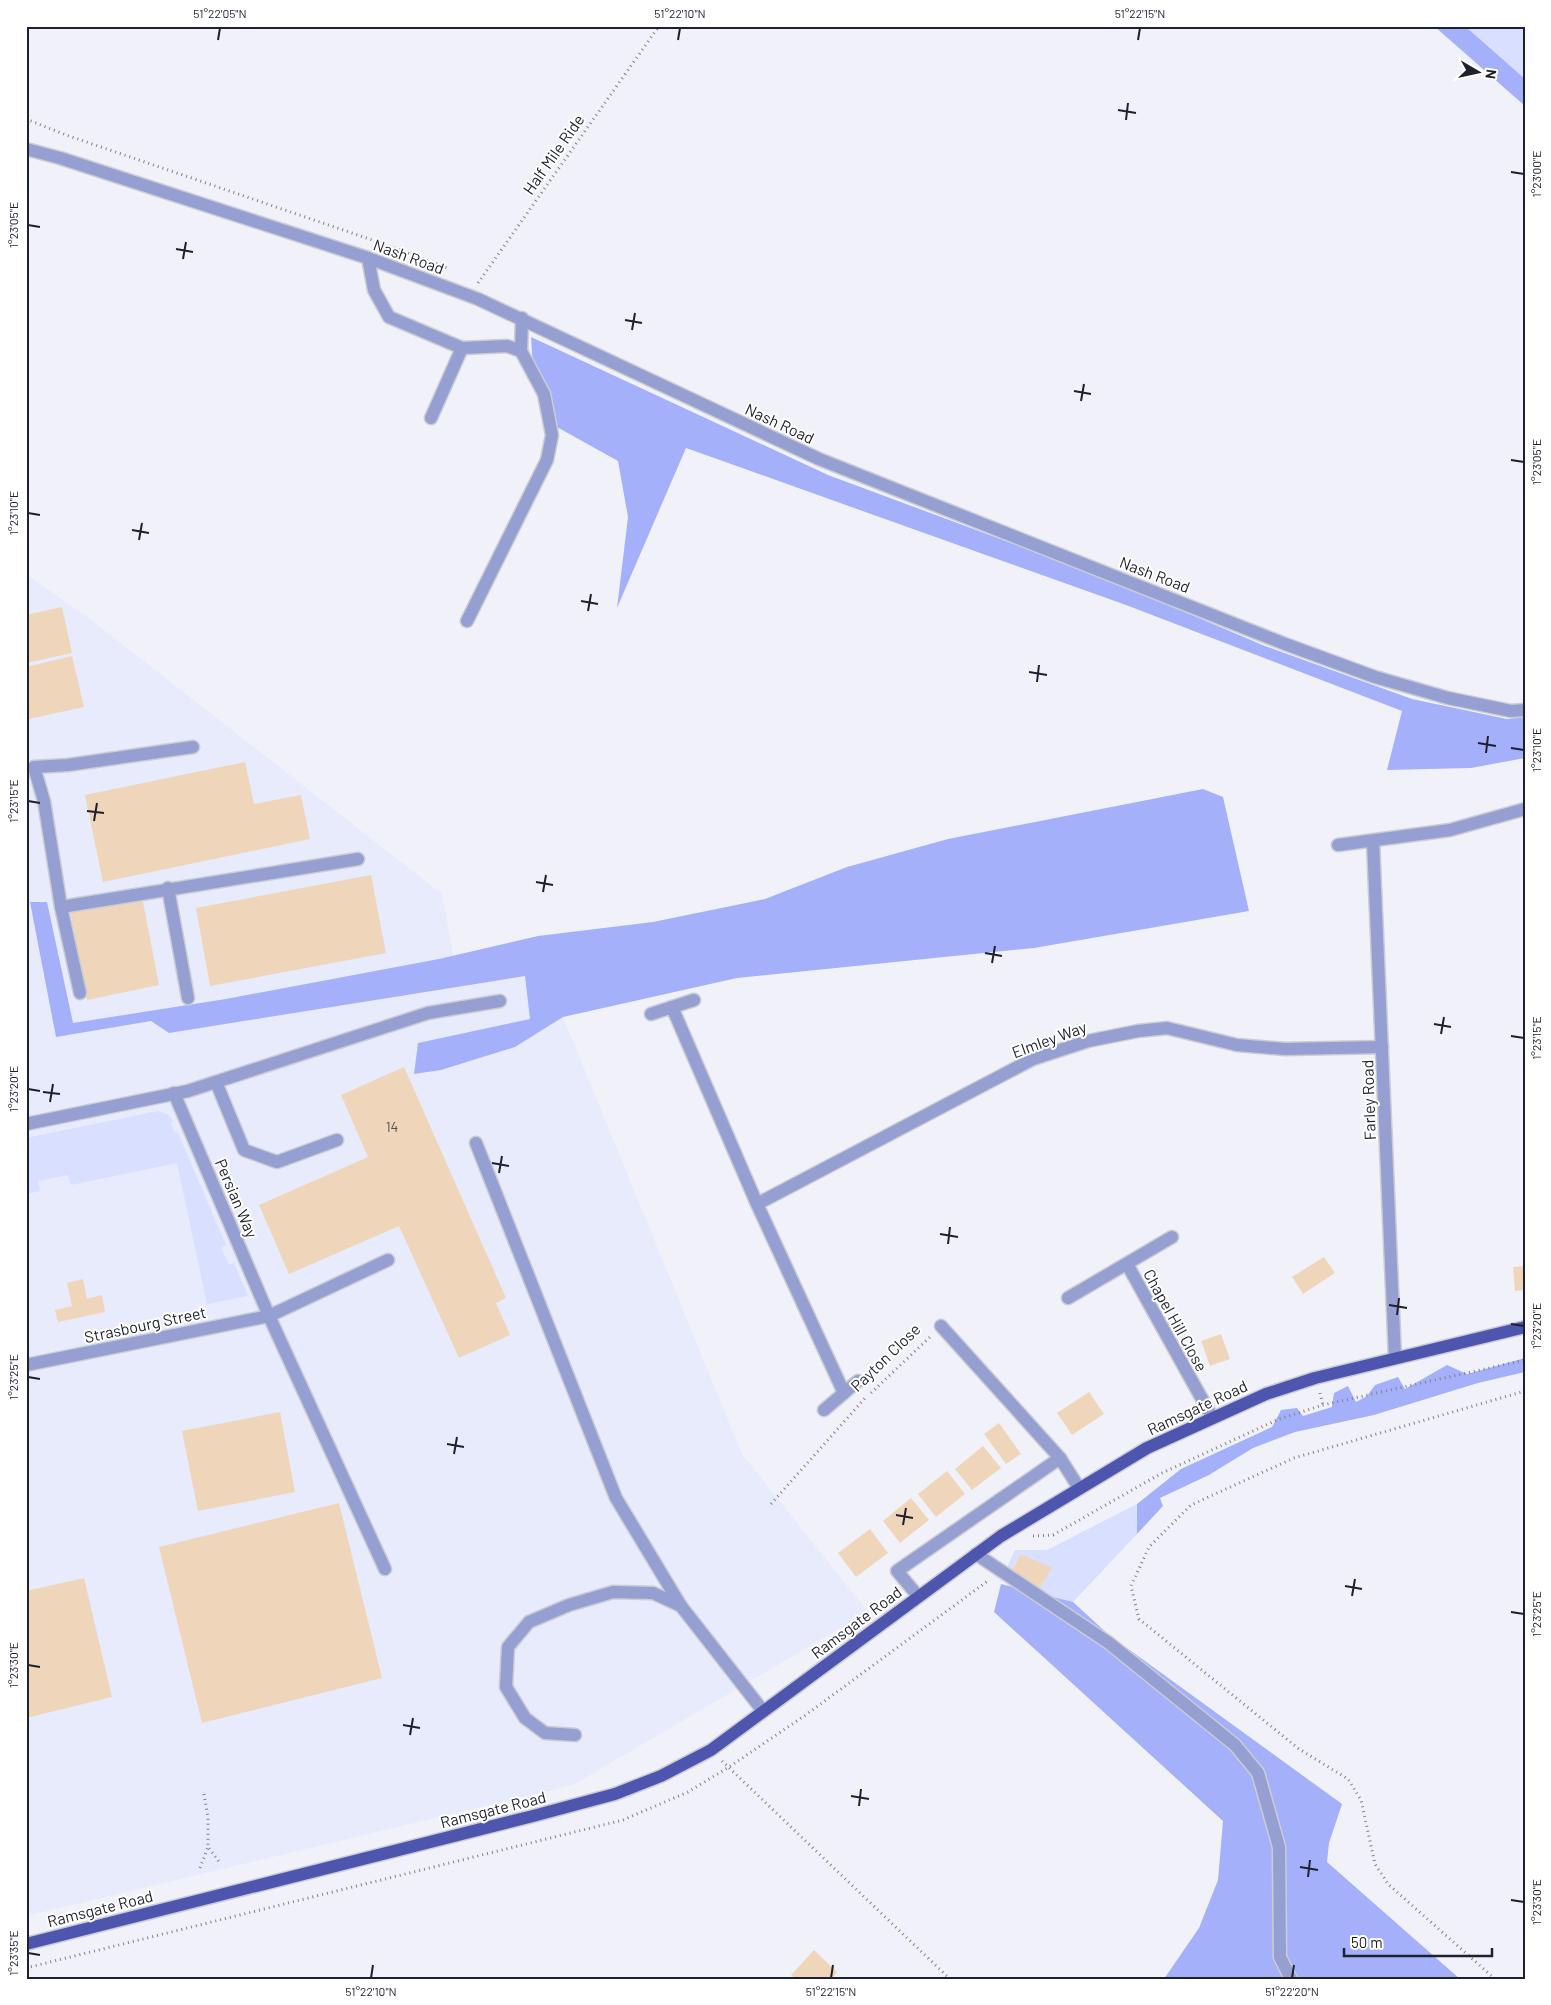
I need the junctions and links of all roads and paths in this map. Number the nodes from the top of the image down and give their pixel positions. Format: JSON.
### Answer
{"nodes":[{"id":1,"x":659,"y":26,"type":"edge"},
{"id":2,"x":26,"y":120,"type":"edge"},
{"id":3,"x":26,"y":149,"type":"edge"},
{"id":4,"x":368,"y":258,"type":"junction"},
{"id":5,"x":453,"y":270,"type":"dead end"},
{"id":6,"x":478,"y":299,"type":"junction"},
{"id":7,"x":522,"y":318,"type":"junction"},
{"id":8,"x":462,"y":348,"type":"junction"},
{"id":9,"x":521,"y":351,"type":"junction"},
{"id":10,"x":431,"y":418,"type":"dead end"},
{"id":11,"x":467,"y":622,"type":"dead end"},
{"id":12,"x":1525,"y":710,"type":"edge"},
{"id":13,"x":193,"y":747,"type":"dead end"},
{"id":14,"x":30,"y":766,"type":"edge"},
{"id":15,"x":1525,"y":809,"type":"edge"},
{"id":16,"x":1373,"y":842,"type":"junction"},
{"id":17,"x":1338,"y":845,"type":"dead end"},
{"id":18,"x":358,"y":859,"type":"dead end"},
{"id":19,"x":168,"y":888,"type":"junction"},
{"id":20,"x":61,"y":907,"type":"junction"},
{"id":21,"x":80,"y":993,"type":"dead end"},
{"id":22,"x":188,"y":998,"type":"dead end"},
{"id":23,"x":694,"y":1000,"type":"dead end"},
{"id":24,"x":500,"y":1001,"type":"dead end"},
{"id":25,"x":672,"y":1007,"type":"junction"},
{"id":26,"x":651,"y":1014,"type":"dead end"},
{"id":27,"x":1382,"y":1047,"type":"junction"},
{"id":28,"x":216,"y":1082,"type":"junction"},
{"id":29,"x":174,"y":1093,"type":"junction"},
{"id":30,"x":26,"y":1124,"type":"edge"},
{"id":31,"x":337,"y":1140,"type":"dead end"},
{"id":32,"x":476,"y":1144,"type":"dead end"},
{"id":33,"x":758,"y":1204,"type":"junction"},
{"id":34,"x":1172,"y":1238,"type":"dead end"},
{"id":35,"x":388,"y":1260,"type":"dead end"},
{"id":36,"x":1127,"y":1264,"type":"junction"},
{"id":37,"x":1068,"y":1298,"type":"dead end"},
{"id":38,"x":269,"y":1316,"type":"junction"},
{"id":39,"x":941,"y":1326,"type":"joint"},
{"id":40,"x":1525,"y":1327,"type":"edge"},
{"id":41,"x":1395,"y":1358,"type":"junction"},
{"id":42,"x":26,"y":1365,"type":"edge"},
{"id":43,"x":858,"y":1381,"type":"dead end"},
{"id":44,"x":1525,"y":1391,"type":"edge"},
{"id":45,"x":844,"y":1393,"type":"junction"},
{"id":46,"x":824,"y":1410,"type":"dead end"},
{"id":47,"x":1212,"y":1417,"type":"junction"},
{"id":48,"x":1060,"y":1458,"type":"junction"},
{"id":49,"x":1079,"y":1488,"type":"junction"},
{"id":50,"x":771,"y":1504,"type":"dead end"},
{"id":51,"x":976,"y":1554,"type":"junction"},
{"id":52,"x":385,"y":1569,"type":"dead end"},
{"id":53,"x":918,"y":1596,"type":"junction"},
{"id":54,"x":681,"y":1606,"type":"junction"},
{"id":55,"x":763,"y":1711,"type":"junction"},
{"id":56,"x":575,"y":1735,"type":"dead end"},
{"id":57,"x":711,"y":1750,"type":"junction"},
{"id":58,"x":204,"y":1794,"type":"dead end"},
{"id":59,"x":208,"y":1847,"type":"junction"},
{"id":60,"x":220,"y":1863,"type":"dead end"},
{"id":61,"x":200,"y":1868,"type":"dead end"},
{"id":62,"x":26,"y":1944,"type":"edge"},
{"id":63,"x":950,"y":1979,"type":"edge"},
{"id":64,"x":1291,"y":1979,"type":"edge"},
{"id":65,"x":1495,"y":1979,"type":"edge"}],
"edges":[{"from":1,"to":6,"type":"path","name":"Half Mile Ride"},
{"from":2,"to":5,"type":"path"},
{"from":3,"to":4,"type":"street","name":"Nash Road"},
{"from":4,"to":6,"type":"street","name":"Nash Road"},
{"from":4,"to":8,"type":"street"},
{"from":6,"to":7,"type":"street","name":"Nash Road"},
{"from":7,"to":9,"type":"street"},
{"from":7,"to":12,"type":"street","name":"Nash Road"},
{"from":8,"to":9,"type":"street"},
{"from":8,"to":10,"type":"street"},
{"from":9,"to":11,"type":"street"},
{"from":13,"to":14,"type":"street"},
{"from":14,"to":20,"type":"street"},
{"from":15,"to":16,"type":"street"},
{"from":16,"to":17,"type":"street"},
{"from":16,"to":27,"type":"street","name":"Farley Road"},
{"from":18,"to":19,"type":"street"},
{"from":19,"to":20,"type":"street"},
{"from":19,"to":22,"type":"street"},
{"from":20,"to":21,"type":"street"},
{"from":23,"to":25,"type":"street"},
{"from":24,"to":28,"type":"street"},
{"from":25,"to":26,"type":"street"},
{"from":25,"to":33,"type":"street"},
{"from":27,"to":33,"type":"street","name":"Elmley Way"},
{"from":27,"to":41,"type":"street","name":"Farley Road"},
{"from":28,"to":29,"type":"street"},
{"from":28,"to":31,"type":"street"},
{"from":29,"to":30,"type":"street"},
{"from":29,"to":38,"type":"street","name":"Persian Way"},
{"from":32,"to":54,"type":"street"},
{"from":33,"to":45,"type":"street"},
{"from":34,"to":36,"type":"street","name":"Chapel Hill Close"},
{"from":35,"to":38,"type":"street","name":"Strasbourg Street"},
{"from":36,"to":37,"type":"street","name":"Chapel Hill Close"},
{"from":36,"to":47,"type":"street","name":"Chapel Hill Close"},
{"from":38,"to":42,"type":"street","name":"Strasbourg Street"},
{"from":38,"to":52,"type":"street","name":"Persian Way"},
{"from":39,"to":48,"type":"street","name":"Payton Close"},
{"from":39,"to":50,"type":"path","name":"Payton Close"},
{"from":40,"to":41,"type":"main road","name":"Ramsgate Road"},
{"from":41,"to":47,"type":"main road","name":"Ramsgate Road"},
{"from":43,"to":45,"type":"street"},
{"from":44,"to":65,"type":"path"},
{"from":45,"to":46,"type":"street"},
{"from":47,"to":49,"type":"main road","name":"Ramsgate Road"},
{"from":48,"to":49,"type":"street","name":"Payton Close"},
{"from":48,"to":53,"type":"street","name":"Ramsgate Road"},
{"from":49,"to":51,"type":"main road","name":"Ramsgate Road"},
{"from":51,"to":53,"type":"main road","name":"Ramsgate Road"},
{"from":51,"to":64,"type":"street"},
{"from":53,"to":55,"type":"main road","name":"Ramsgate Road"},
{"from":54,"to":55,"type":"street"},
{"from":54,"to":56,"type":"street"},
{"from":55,"to":57,"type":"main road","name":"Ramsgate Road"},
{"from":57,"to":62,"type":"main road","name":"Ramsgate Road"},
{"from":57,"to":63,"type":"path"},
{"from":58,"to":59,"type":"path"},
{"from":59,"to":60,"type":"path"},
{"from":59,"to":61,"type":"path"}]}
